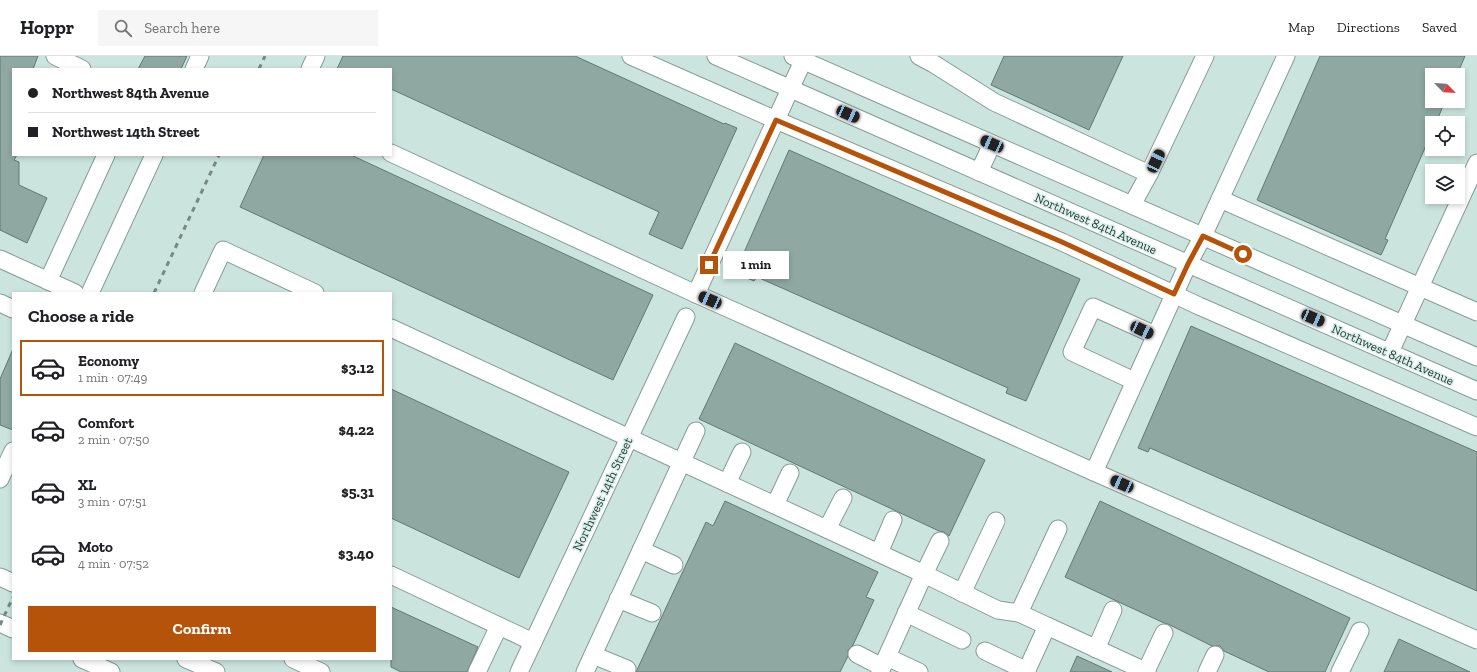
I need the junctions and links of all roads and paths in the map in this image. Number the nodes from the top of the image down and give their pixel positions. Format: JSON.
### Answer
{"nodes":[{"id":1,"x":55,"y":56,"type":"edge"},
{"id":2,"x":200,"y":56,"type":"edge"},
{"id":3,"x":316,"y":56,"type":"edge"},
{"id":4,"x":631,"y":56,"type":"edge"},
{"id":5,"x":716,"y":56,"type":"edge"},
{"id":6,"x":919,"y":56,"type":"edge"},
{"id":7,"x":1205,"y":56,"type":"edge"},
{"id":8,"x":1286,"y":56,"type":"edge"},
{"id":9,"x":798,"y":58,"type":"edge"},
{"id":10,"x":741,"y":61,"type":"edge"},
{"id":11,"x":80,"y":68,"type":"edge"},
{"id":12,"x":194,"y":68,"type":"edge"},
{"id":13,"x":310,"y":68,"type":"edge"},
{"id":14,"x":790,"y":89,"type":"junction"},
{"id":15,"x":776,"y":120,"type":"junction"},
{"id":16,"x":992,"y":144,"type":"junction"},
{"id":17,"x":392,"y":153,"type":"edge"},
{"id":18,"x":106,"y":156,"type":"edge"},
{"id":19,"x":154,"y":156,"type":"edge"},
{"id":20,"x":1477,"y":164,"type":"edge"},
{"id":21,"x":979,"y":172,"type":"junction"},
{"id":22,"x":1149,"y":174,"type":"junction"},
{"id":23,"x":1220,"y":199,"type":"junction"},
{"id":24,"x":1132,"y":205,"type":"junction"},
{"id":25,"x":1203,"y":236,"type":"junction"},
{"id":26,"x":0,"y":259,"type":"edge"},
{"id":27,"x":1188,"y":264,"type":"junction"},
{"id":28,"x":48,"y":281,"type":"junction"},
{"id":29,"x":1420,"y":286,"type":"junction"},
{"id":30,"x":73,"y":292,"type":"edge"},
{"id":31,"x":90,"y":292,"type":"edge"},
{"id":32,"x":203,"y":292,"type":"edge"},
{"id":33,"x":313,"y":292,"type":"edge"},
{"id":34,"x":696,"y":294,"type":"junction"},
{"id":35,"x":1174,"y":294,"type":"junction"},
{"id":36,"x":0,"y":303,"type":"edge"},
{"id":37,"x":12,"y":309,"type":"edge"},
{"id":38,"x":1477,"y":312,"type":"edge"},
{"id":39,"x":686,"y":317,"type":"dead end"},
{"id":40,"x":1403,"y":324,"type":"junction"},
{"id":41,"x":392,"y":328,"type":"edge"},
{"id":42,"x":1155,"y":335,"type":"junction"},
{"id":43,"x":1390,"y":352,"type":"junction"},
{"id":44,"x":1477,"y":357,"type":"edge"},
{"id":45,"x":1134,"y":381,"type":"junction"},
{"id":46,"x":1477,"y":391,"type":"edge"},
{"id":47,"x":1477,"y":427,"type":"edge"},
{"id":48,"x":696,"y":431,"type":"dead end"},
{"id":49,"x":628,"y":438,"type":"junction"},
{"id":50,"x":742,"y":452,"type":"dead end"},
{"id":51,"x":12,"y":453,"type":"edge"},
{"id":52,"x":681,"y":462,"type":"junction"},
{"id":53,"x":1094,"y":472,"type":"junction"},
{"id":54,"x":790,"y":473,"type":"dead end"},
{"id":55,"x":0,"y":479,"type":"edge"},
{"id":56,"x":727,"y":483,"type":"junction"},
{"id":57,"x":843,"y":498,"type":"dead end"},
{"id":58,"x":775,"y":506,"type":"junction"},
{"id":59,"x":893,"y":520,"type":"dead end"},
{"id":60,"x":996,"y":521,"type":"dead end"},
{"id":61,"x":827,"y":529,"type":"junction"},
{"id":62,"x":1058,"y":529,"type":"dead end"},
{"id":63,"x":940,"y":541,"type":"dead end"},
{"id":64,"x":641,"y":550,"type":"junction"},
{"id":65,"x":879,"y":553,"type":"junction"},
{"id":66,"x":674,"y":565,"type":"dead end"},
{"id":67,"x":924,"y":574,"type":"junction"},
{"id":68,"x":392,"y":575,"type":"edge"},
{"id":69,"x":0,"y":577,"type":"edge"},
{"id":70,"x":12,"y":583,"type":"edge"},
{"id":71,"x":962,"y":593,"type":"junction"},
{"id":72,"x":618,"y":599,"type":"junction"},
{"id":73,"x":1113,"y":610,"type":"dead end"},
{"id":74,"x":906,"y":613,"type":"junction"},
{"id":75,"x":1019,"y":613,"type":"junction"},
{"id":76,"x":652,"y":614,"type":"dead end"},
{"id":77,"x":0,"y":623,"type":"edge"},
{"id":78,"x":499,"y":626,"type":"junction"},
{"id":79,"x":1047,"y":626,"type":"junction"},
{"id":80,"x":12,"y":629,"type":"edge"},
{"id":81,"x":1360,"y":630,"type":"dead end"},
{"id":82,"x":1164,"y":634,"type":"dead end"},
{"id":83,"x":962,"y":640,"type":"dead end"},
{"id":84,"x":1477,"y":640,"type":"edge"},
{"id":85,"x":533,"y":642,"type":"junction"},
{"id":86,"x":1096,"y":649,"type":"junction"},
{"id":87,"x":985,"y":651,"type":"dead end"},
{"id":88,"x":857,"y":654,"type":"dead end"},
{"id":89,"x":592,"y":655,"type":"junction"},
{"id":90,"x":1215,"y":655,"type":"dead end"},
{"id":91,"x":188,"y":660,"type":"edge"},
{"id":92,"x":295,"y":660,"type":"edge"},
{"id":93,"x":84,"y":664,"type":"edge"},
{"id":94,"x":883,"y":665,"type":"edge"},
{"id":95,"x":626,"y":669,"type":"dead end"},
{"id":96,"x":111,"y":672,"type":"edge"},
{"id":97,"x":216,"y":672,"type":"edge"},
{"id":98,"x":321,"y":672,"type":"edge"},
{"id":99,"x":477,"y":672,"type":"edge"},
{"id":100,"x":519,"y":672,"type":"edge"},
{"id":101,"x":585,"y":672,"type":"edge"},
{"id":102,"x":919,"y":672,"type":"edge"},
{"id":103,"x":1027,"y":672,"type":"edge"},
{"id":104,"x":1147,"y":672,"type":"edge"},
{"id":105,"x":1207,"y":672,"type":"edge"},
{"id":106,"x":1340,"y":672,"type":"edge"}],
"edges":[{"from":1,"to":11,"type":"street"},
{"from":2,"to":12,"type":"street"},
{"from":3,"to":13,"type":"street"},
{"from":4,"to":15,"type":"street"},
{"from":5,"to":10,"type":"street","name":"Northwest 84th Avenue"},
{"from":6,"to":22,"type":"street"},
{"from":7,"to":22,"type":"street"},
{"from":8,"to":23,"type":"street"},
{"from":9,"to":14,"type":"street"},
{"from":9,"to":16,"type":"street"},
{"from":10,"to":14,"type":"street","name":"Northwest 84th Avenue"},
{"from":14,"to":15,"type":"street"},
{"from":14,"to":21,"type":"street","name":"Northwest 84th Avenue"},
{"from":15,"to":34,"type":"street"},
{"from":15,"to":35,"type":"street"},
{"from":16,"to":21,"type":"street"},
{"from":16,"to":24,"type":"street"},
{"from":17,"to":34,"type":"street"},
{"from":18,"to":28,"type":"street"},
{"from":19,"to":31,"type":"street"},
{"from":20,"to":29,"type":"street"},
{"from":21,"to":27,"type":"street","name":"Northwest 84th Avenue"},
{"from":22,"to":24,"type":"street"},
{"from":23,"to":25,"type":"street"},
{"from":23,"to":29,"type":"street"},
{"from":24,"to":25,"type":"street"},
{"from":25,"to":27,"type":"street"},
{"from":25,"to":40,"type":"street"},
{"from":26,"to":28,"type":"street"},
{"from":27,"to":35,"type":"street"},
{"from":27,"to":43,"type":"street","name":"Northwest 84th Avenue"},
{"from":28,"to":30,"type":"street"},
{"from":29,"to":38,"type":"street"},
{"from":29,"to":40,"type":"street"},
{"from":32,"to":33,"type":"street"},
{"from":34,"to":53,"type":"street"},
{"from":35,"to":42,"type":"street"},
{"from":35,"to":47,"type":"street"},
{"from":36,"to":37,"type":"street"},
{"from":39,"to":49,"type":"street","name":"Northwest 14th Street"},
{"from":40,"to":43,"type":"street"},
{"from":40,"to":44,"type":"street"},
{"from":41,"to":49,"type":"street"},
{"from":42,"to":45,"type":"street"},
{"from":42,"to":45,"type":"street"},
{"from":43,"to":46,"type":"street","name":"Northwest 84th Avenue"},
{"from":45,"to":53,"type":"street"},
{"from":48,"to":52,"type":"street"},
{"from":49,"to":52,"type":"street"},
{"from":49,"to":85,"type":"street","name":"Northwest 14th Street"},
{"from":50,"to":56,"type":"street"},
{"from":51,"to":55,"type":"street"},
{"from":52,"to":56,"type":"street"},
{"from":52,"to":64,"type":"street"},
{"from":53,"to":84,"type":"street"},
{"from":54,"to":58,"type":"street"},
{"from":56,"to":58,"type":"street"},
{"from":57,"to":61,"type":"street"},
{"from":58,"to":61,"type":"street"},
{"from":59,"to":65,"type":"street"},
{"from":60,"to":71,"type":"street"},
{"from":61,"to":65,"type":"street"},
{"from":62,"to":75,"type":"street"},
{"from":63,"to":67,"type":"street"},
{"from":64,"to":66,"type":"street"},
{"from":64,"to":72,"type":"street"},
{"from":65,"to":67,"type":"street"},
{"from":67,"to":71,"type":"street"},
{"from":67,"to":74,"type":"street"},
{"from":68,"to":78,"type":"street"},
{"from":69,"to":70,"type":"street"},
{"from":71,"to":75,"type":"street"},
{"from":72,"to":76,"type":"street"},
{"from":72,"to":89,"type":"street"},
{"from":73,"to":86,"type":"street"},
{"from":74,"to":83,"type":"street"},
{"from":74,"to":94,"type":"street"},
{"from":75,"to":79,"type":"street"},
{"from":77,"to":80,"type":"street"},
{"from":78,"to":85,"type":"street"},
{"from":78,"to":99,"type":"street"},
{"from":79,"to":86,"type":"street"},
{"from":79,"to":103,"type":"street"},
{"from":81,"to":106,"type":"street"},
{"from":82,"to":104,"type":"street"},
{"from":85,"to":100,"type":"street","name":"Northwest 14th Street"},
{"from":86,"to":104,"type":"street"},
{"from":87,"to":103,"type":"street"},
{"from":88,"to":94,"type":"street"},
{"from":89,"to":95,"type":"street"},
{"from":89,"to":101,"type":"street"},
{"from":90,"to":105,"type":"street"},
{"from":91,"to":97,"type":"street"},
{"from":92,"to":98,"type":"street"},
{"from":93,"to":96,"type":"street"},
{"from":94,"to":102,"type":"street"}]}
